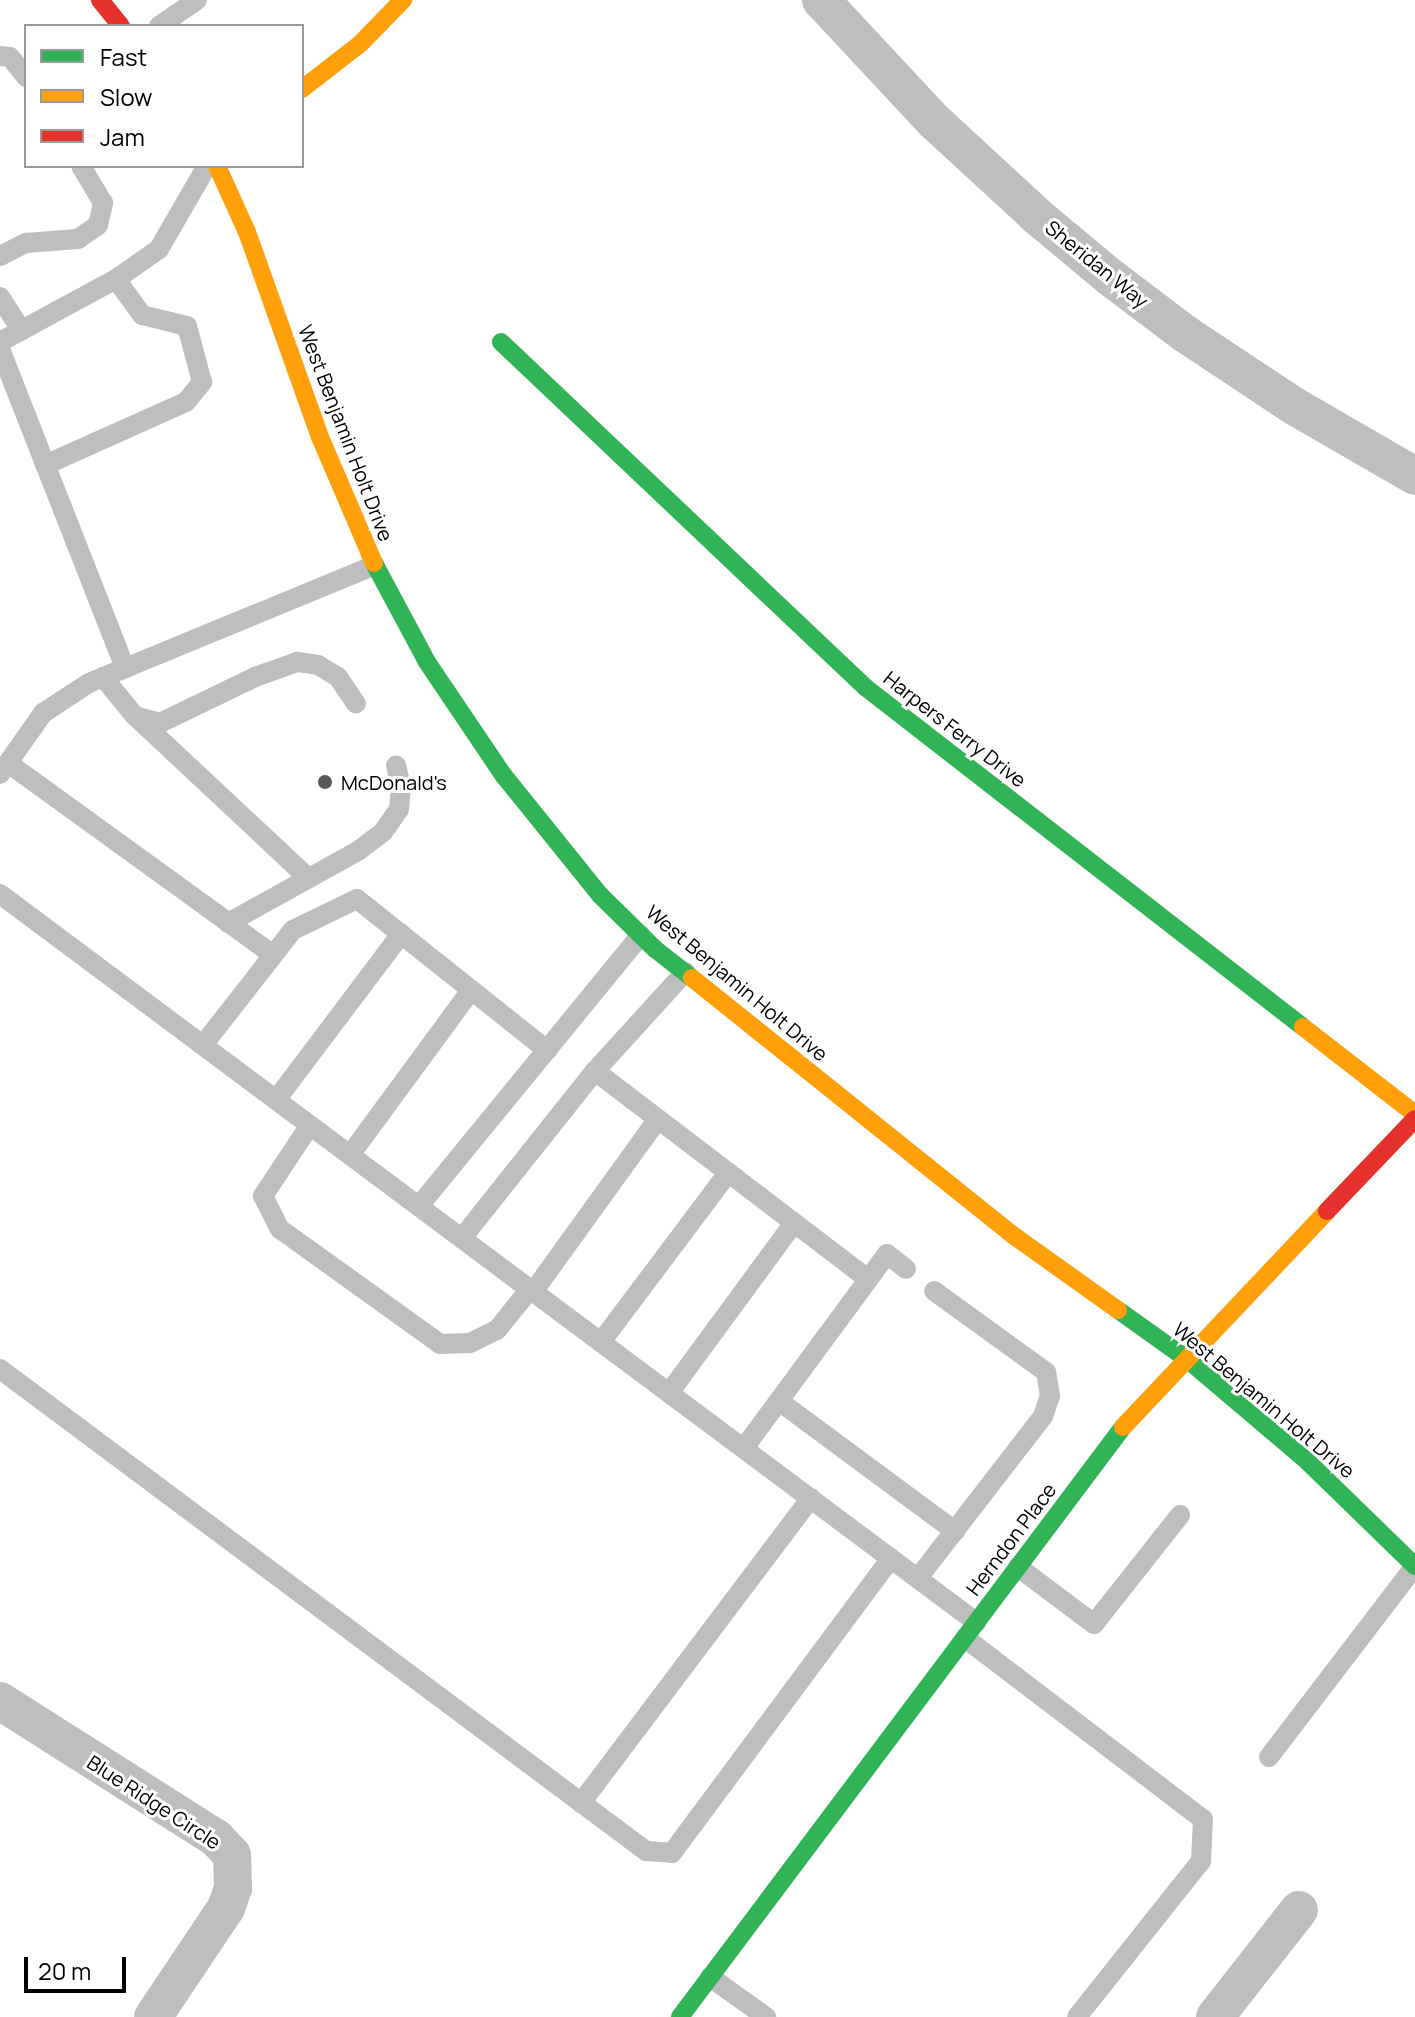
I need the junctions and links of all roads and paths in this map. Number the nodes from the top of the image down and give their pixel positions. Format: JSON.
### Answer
{"nodes":[{"id":1,"x":100,"y":0,"type":"edge"},
{"id":2,"x":197,"y":0,"type":"edge"},
{"id":3,"x":403,"y":0,"type":"edge"},
{"id":4,"x":821,"y":0,"type":"edge"},
{"id":5,"x":119,"y":24,"type":"edge"},
{"id":6,"x":162,"y":24,"type":"edge"},
{"id":7,"x":0,"y":56,"type":"edge"},
{"id":8,"x":24,"y":74,"type":"edge"},
{"id":9,"x":304,"y":87,"type":"edge"},
{"id":10,"x":82,"y":168,"type":"edge"},
{"id":11,"x":206,"y":168,"type":"edge"},
{"id":12,"x":218,"y":168,"type":"edge"},
{"id":13,"x":0,"y":256,"type":"edge"},
{"id":14,"x":116,"y":279,"type":"junction"},
{"id":15,"x":0,"y":297,"type":"edge"},
{"id":16,"x":22,"y":331,"type":"junction"},
{"id":17,"x":0,"y":342,"type":"edge"},
{"id":18,"x":501,"y":342,"type":"dead end"},
{"id":19,"x":0,"y":349,"type":"edge"},
{"id":20,"x":45,"y":465,"type":"junction"},
{"id":21,"x":1415,"y":476,"type":"edge"},
{"id":22,"x":375,"y":565,"type":"junction"},
{"id":23,"x":125,"y":668,"type":"junction"},
{"id":24,"x":103,"y":677,"type":"junction"},
{"id":25,"x":356,"y":704,"type":"dead end"},
{"id":26,"x":134,"y":715,"type":"junction"},
{"id":27,"x":396,"y":766,"type":"dead end"},
{"id":28,"x":4,"y":768,"type":"edge"},
{"id":29,"x":308,"y":878,"type":"junction"},
{"id":30,"x":0,"y":894,"type":"edge"},
{"id":31,"x":228,"y":923,"type":"junction"},
{"id":32,"x":401,"y":934,"type":"junction"},
{"id":33,"x":641,"y":935,"type":"junction"},
{"id":34,"x":273,"y":955,"type":"junction"},
{"id":35,"x":685,"y":972,"type":"junction"},
{"id":36,"x":471,"y":990,"type":"junction"},
{"id":37,"x":203,"y":1045,"type":"junction"},
{"id":38,"x":547,"y":1050,"type":"junction"},
{"id":39,"x":595,"y":1071,"type":"junction"},
{"id":40,"x":276,"y":1100,"type":"junction"},
{"id":41,"x":1415,"y":1116,"type":"edge"},
{"id":42,"x":657,"y":1120,"type":"junction"},
{"id":43,"x":310,"y":1125,"type":"junction"},
{"id":44,"x":350,"y":1155,"type":"junction"},
{"id":45,"x":728,"y":1173,"type":"junction"},
{"id":46,"x":419,"y":1206,"type":"junction"},
{"id":47,"x":794,"y":1223,"type":"junction"},
{"id":48,"x":462,"y":1238,"type":"junction"},
{"id":49,"x":906,"y":1269,"type":"dead end"},
{"id":50,"x":868,"y":1279,"type":"junction"},
{"id":51,"x":532,"y":1290,"type":"junction"},
{"id":52,"x":934,"y":1291,"type":"dead end"},
{"id":53,"x":601,"y":1342,"type":"junction"},
{"id":54,"x":1188,"y":1360,"type":"junction"},
{"id":55,"x":0,"y":1369,"type":"edge"},
{"id":56,"x":669,"y":1393,"type":"junction"},
{"id":57,"x":779,"y":1401,"type":"junction"},
{"id":58,"x":744,"y":1448,"type":"junction"},
{"id":59,"x":811,"y":1498,"type":"junction"},
{"id":60,"x":1180,"y":1515,"type":"dead end"},
{"id":61,"x":955,"y":1531,"type":"junction"},
{"id":62,"x":891,"y":1558,"type":"junction"},
{"id":63,"x":1415,"y":1566,"type":"edge"},
{"id":64,"x":1018,"y":1567,"type":"junction"},
{"id":65,"x":918,"y":1578,"type":"junction"},
{"id":66,"x":971,"y":1630,"type":"junction"},
{"id":67,"x":0,"y":1701,"type":"edge"},
{"id":68,"x":1269,"y":1757,"type":"dead end"},
{"id":69,"x":581,"y":1803,"type":"junction"},
{"id":70,"x":1299,"y":1910,"type":"dead end"},
{"id":71,"x":710,"y":1977,"type":"junction"},
{"id":72,"x":153,"y":2017,"type":"edge"},
{"id":73,"x":680,"y":2017,"type":"edge"},
{"id":74,"x":766,"y":2017,"type":"edge"},
{"id":75,"x":1077,"y":2017,"type":"edge"},
{"id":76,"x":1215,"y":2017,"type":"edge"}],
"edges":[{"from":1,"to":5,"type":"street"},
{"from":2,"to":6,"type":"lane"},
{"from":3,"to":9,"type":"street"},
{"from":4,"to":21,"type":"street","name":"Sheridan Way"},
{"from":7,"to":8,"type":"lane"},
{"from":10,"to":13,"type":"lane"},
{"from":11,"to":14,"type":"lane"},
{"from":12,"to":22,"type":"street","name":"West Benjamin Holt Drive"},
{"from":14,"to":16,"type":"lane"},
{"from":14,"to":20,"type":"lane"},
{"from":15,"to":16,"type":"lane"},
{"from":16,"to":17,"type":"lane"},
{"from":18,"to":41,"type":"street","name":"Harpers Ferry Drive"},
{"from":19,"to":20,"type":"lane"},
{"from":20,"to":23,"type":"lane"},
{"from":22,"to":23,"type":"lane"},
{"from":22,"to":33,"type":"street","name":"West Benjamin Holt Drive"},
{"from":23,"to":24,"type":"lane"},
{"from":24,"to":26,"type":"lane"},
{"from":24,"to":28,"type":"lane"},
{"from":25,"to":26,"type":"lane"},
{"from":26,"to":29,"type":"lane"},
{"from":27,"to":29,"type":"lane"},
{"from":28,"to":31,"type":"lane"},
{"from":29,"to":31,"type":"lane"},
{"from":30,"to":37,"type":"lane"},
{"from":31,"to":34,"type":"lane"},
{"from":32,"to":34,"type":"lane"},
{"from":32,"to":36,"type":"lane"},
{"from":32,"to":40,"type":"lane"},
{"from":33,"to":35,"type":"street","name":"West Benjamin Holt Drive"},
{"from":33,"to":38,"type":"lane"},
{"from":34,"to":37,"type":"lane"},
{"from":35,"to":39,"type":"lane"},
{"from":35,"to":54,"type":"street","name":"West Benjamin Holt Drive"},
{"from":36,"to":38,"type":"lane"},
{"from":36,"to":44,"type":"lane"},
{"from":37,"to":40,"type":"lane"},
{"from":38,"to":46,"type":"lane"},
{"from":39,"to":42,"type":"lane"},
{"from":39,"to":48,"type":"lane"},
{"from":40,"to":43,"type":"lane"},
{"from":41,"to":54,"type":"street","name":"Herndon Place"},
{"from":42,"to":45,"type":"lane"},
{"from":42,"to":51,"type":"lane"},
{"from":43,"to":44,"type":"lane"},
{"from":43,"to":51,"type":"lane"},
{"from":44,"to":46,"type":"lane"},
{"from":45,"to":47,"type":"lane"},
{"from":45,"to":53,"type":"lane"},
{"from":46,"to":48,"type":"lane"},
{"from":47,"to":50,"type":"lane"},
{"from":47,"to":56,"type":"lane"},
{"from":48,"to":51,"type":"lane"},
{"from":49,"to":50,"type":"lane"},
{"from":50,"to":57,"type":"lane"},
{"from":51,"to":53,"type":"lane"},
{"from":52,"to":61,"type":"lane"},
{"from":53,"to":56,"type":"lane"},
{"from":54,"to":63,"type":"street","name":"West Benjamin Holt Drive"},
{"from":54,"to":64,"type":"street","name":"Herndon Place"},
{"from":55,"to":69,"type":"lane"},
{"from":56,"to":58,"type":"lane"},
{"from":57,"to":58,"type":"lane"},
{"from":57,"to":61,"type":"lane"},
{"from":58,"to":59,"type":"lane"},
{"from":59,"to":62,"type":"lane"},
{"from":59,"to":69,"type":"lane"},
{"from":60,"to":64,"type":"lane"},
{"from":61,"to":65,"type":"lane"},
{"from":62,"to":65,"type":"lane"},
{"from":62,"to":69,"type":"lane"},
{"from":63,"to":68,"type":"lane"},
{"from":64,"to":66,"type":"street","name":"Herndon Place"},
{"from":65,"to":66,"type":"lane"},
{"from":66,"to":71,"type":"street","name":"Herndon Place"},
{"from":66,"to":75,"type":"lane"},
{"from":67,"to":72,"type":"street","name":"Blue Ridge Circle"},
{"from":70,"to":76,"type":"street"},
{"from":71,"to":73,"type":"street","name":"Herndon Place"},
{"from":71,"to":74,"type":"lane"}]}
